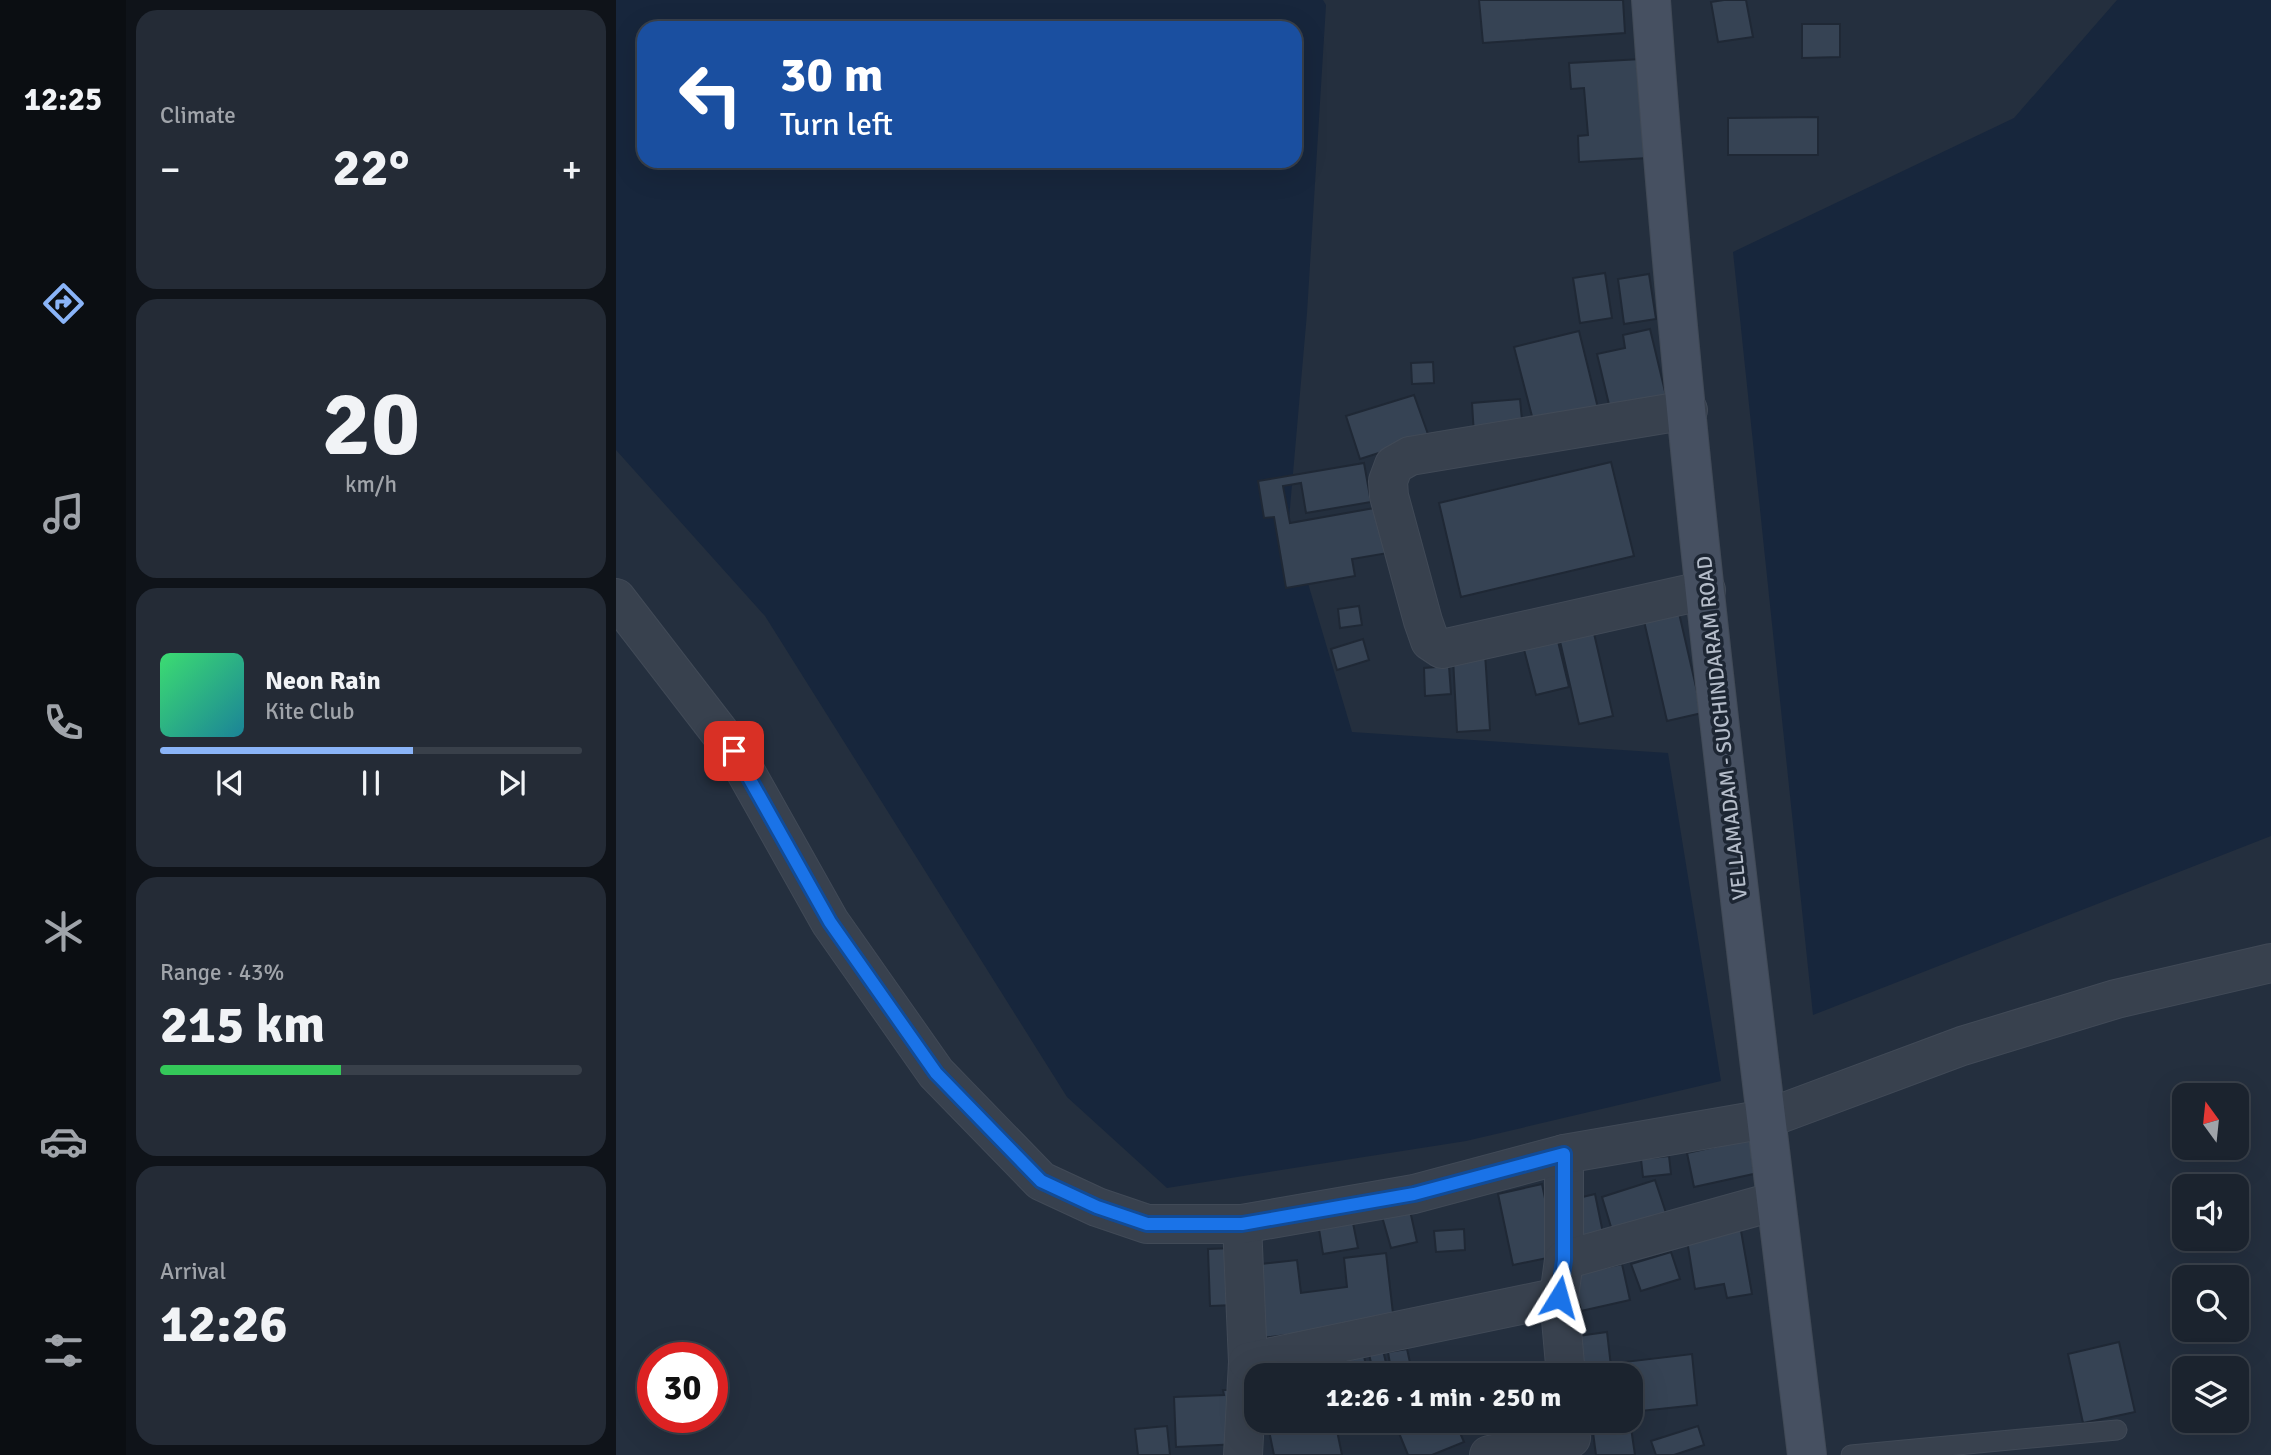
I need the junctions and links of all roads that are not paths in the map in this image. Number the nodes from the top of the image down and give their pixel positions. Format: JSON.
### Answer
{"nodes":[{"id":1,"x":1651,"y":0,"type":"edge"},
{"id":2,"x":1688,"y":410,"type":"junction"},
{"id":3,"x":1706,"y":590,"type":"junction"},
{"id":4,"x":616,"y":598,"type":"edge"},
{"id":5,"x":2271,"y":963,"type":"edge"},
{"id":6,"x":1766,"y":1119,"type":"junction"},
{"id":7,"x":1564,"y":1154,"type":"junction"},
{"id":8,"x":1776,"y":1201,"type":"junction"},
{"id":9,"x":1242,"y":1224,"type":"junction"},
{"id":10,"x":1564,"y":1260,"type":"junction"},
{"id":11,"x":1559,"y":1297,"type":"junction"},
{"id":12,"x":1248,"y":1362,"type":"junction"},
{"id":13,"x":1565,"y":1363,"type":"edge"},
{"id":14,"x":2117,"y":1430,"type":"dead end"},
{"id":15,"x":1571,"y":1438,"type":"edge"},
{"id":16,"x":1243,"y":1455,"type":"edge"},
{"id":17,"x":1489,"y":1455,"type":"edge"},
{"id":18,"x":1807,"y":1455,"type":"edge"},
{"id":19,"x":1851,"y":1455,"type":"edge"}],
"edges":[{"from":1,"to":2,"type":"main road","name":"VELLAMADAM - SUCHINDARAM ROAD"},
{"from":2,"to":3,"type":"main road","name":"VELLAMADAM - SUCHINDARAM ROAD"},
{"from":2,"to":3,"type":"street"},
{"from":3,"to":6,"type":"main road","name":"VELLAMADAM - SUCHINDARAM ROAD"},
{"from":4,"to":9,"type":"street"},
{"from":5,"to":6,"type":"street"},
{"from":6,"to":7,"type":"street"},
{"from":6,"to":8,"type":"main road","name":"VELLAMADAM - SUCHINDARAM ROAD"},
{"from":7,"to":9,"type":"street"},
{"from":7,"to":10,"type":"street"},
{"from":8,"to":10,"type":"street"},
{"from":8,"to":18,"type":"main road","name":"VELLAMADAM - SUCHINDARAM ROAD"},
{"from":9,"to":12,"type":"street"},
{"from":10,"to":11,"type":"street"},
{"from":11,"to":12,"type":"street"},
{"from":11,"to":13,"type":"street"},
{"from":12,"to":16,"type":"street"},
{"from":14,"to":19,"type":"lane"},
{"from":15,"to":17,"type":"street"}]}
